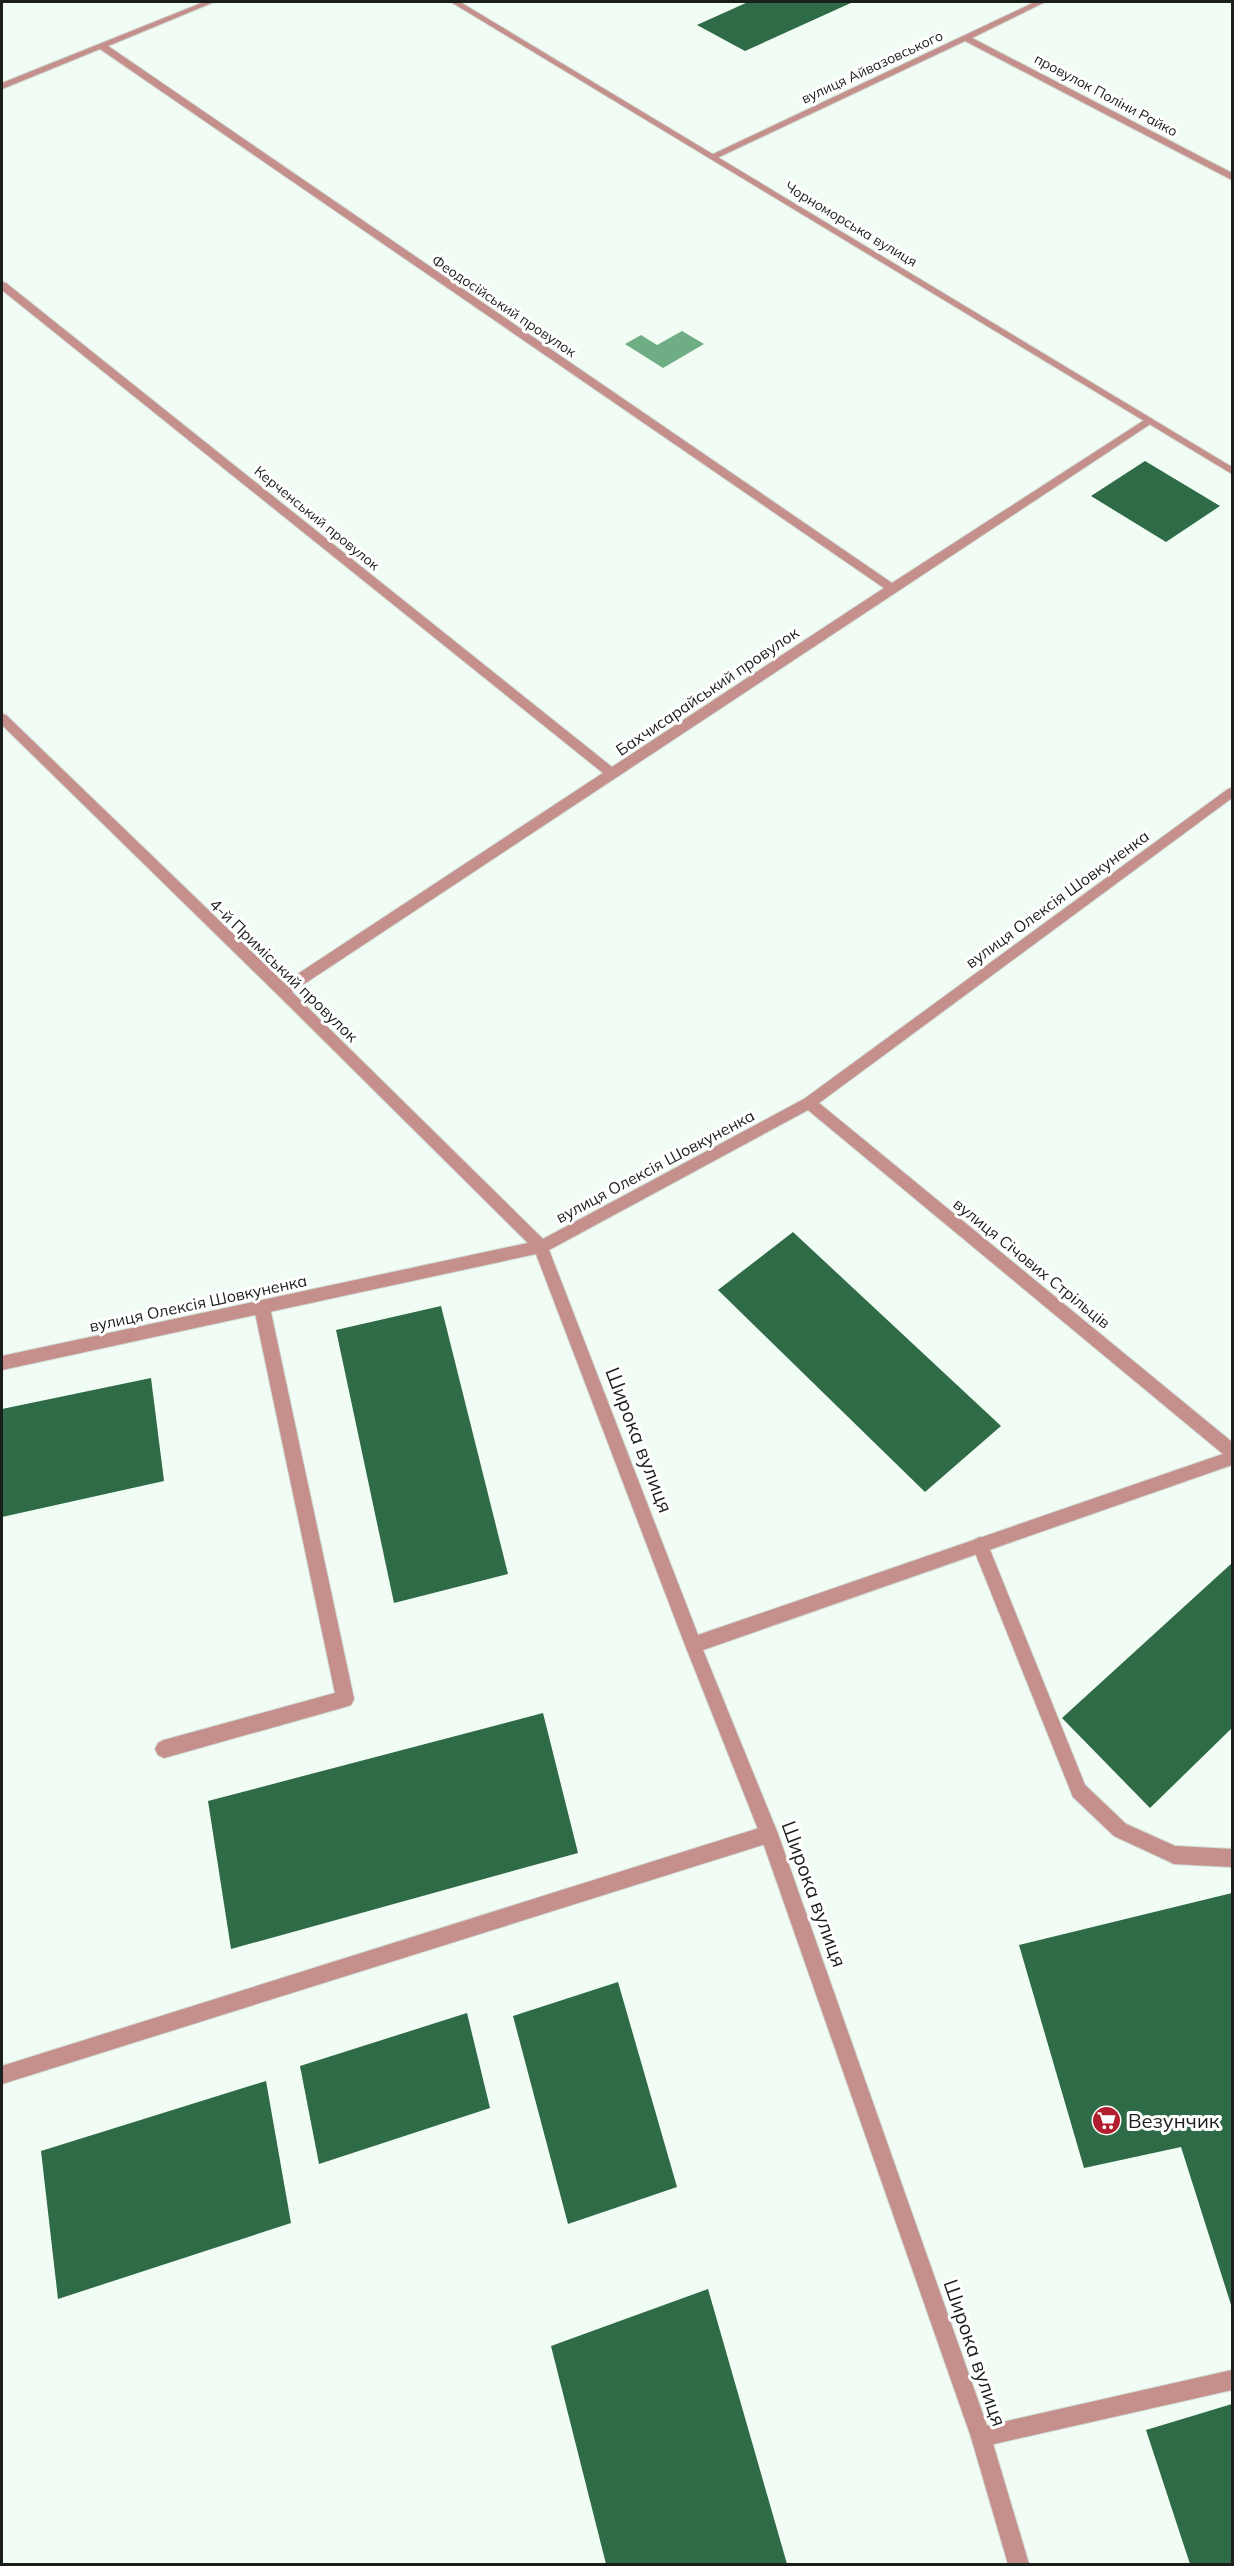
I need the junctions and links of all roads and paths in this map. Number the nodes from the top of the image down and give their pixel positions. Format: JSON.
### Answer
{"nodes":[{"id":1,"x":210,"y":2,"type":"edge"},
{"id":2,"x":455,"y":2,"type":"edge"},
{"id":3,"x":1041,"y":2,"type":"edge"},
{"id":4,"x":966,"y":38,"type":"junction"},
{"id":5,"x":102,"y":46,"type":"junction"},
{"id":6,"x":2,"y":86,"type":"edge"},
{"id":7,"x":714,"y":156,"type":"junction"},
{"id":8,"x":1232,"y":177,"type":"edge"},
{"id":9,"x":2,"y":285,"type":"edge"},
{"id":10,"x":1150,"y":421,"type":"junction"},
{"id":11,"x":1233,"y":471,"type":"edge"},
{"id":12,"x":892,"y":588,"type":"junction"},
{"id":13,"x":2,"y":718,"type":"edge"},
{"id":14,"x":613,"y":774,"type":"junction"},
{"id":15,"x":1233,"y":792,"type":"edge"},
{"id":16,"x":283,"y":991,"type":"junction"},
{"id":17,"x":809,"y":1103,"type":"junction"},
{"id":18,"x":541,"y":1247,"type":"junction"},
{"id":19,"x":262,"y":1308,"type":"junction"},
{"id":20,"x":2,"y":1363,"type":"edge"},
{"id":21,"x":1233,"y":1451,"type":"edge"},
{"id":22,"x":1233,"y":1458,"type":"edge"},
{"id":23,"x":980,"y":1545,"type":"junction"},
{"id":24,"x":693,"y":1645,"type":"junction"},
{"id":25,"x":164,"y":1749,"type":"dead end"},
{"id":26,"x":769,"y":1834,"type":"junction"},
{"id":27,"x":1233,"y":1858,"type":"edge"},
{"id":28,"x":2,"y":2075,"type":"edge"},
{"id":29,"x":1233,"y":2380,"type":"edge"},
{"id":30,"x":981,"y":2437,"type":"junction"},
{"id":31,"x":1019,"y":2565,"type":"edge"}],
"edges":[{"from":1,"to":5,"type":"street"},
{"from":2,"to":7,"type":"street","name":"Чорноморська вулиця"},
{"from":3,"to":4,"type":"street","name":"вулиця Айвазовського"},
{"from":4,"to":7,"type":"street","name":"вулиця Айвазовського"},
{"from":4,"to":8,"type":"street","name":"провулок Поліни Райко"},
{"from":5,"to":6,"type":"street"},
{"from":5,"to":12,"type":"street","name":"Феодосійський провулок"},
{"from":7,"to":10,"type":"street","name":"Чорноморська вулиця"},
{"from":9,"to":14,"type":"street","name":"Керченський провулок"},
{"from":10,"to":11,"type":"street","name":"Чорноморська вулиця"},
{"from":10,"to":12,"type":"street","name":"Бахчисарайський провулок"},
{"from":12,"to":14,"type":"street","name":"Бахчисарайський провулок"},
{"from":13,"to":16,"type":"street","name":"4-й Приміський провулок"},
{"from":14,"to":16,"type":"street","name":"Бахчисарайський провулок"},
{"from":15,"to":17,"type":"street","name":"вулиця Олексія Шовкуненка"},
{"from":16,"to":18,"type":"street","name":"4-й Приміський провулок"},
{"from":17,"to":18,"type":"street","name":"вулиця Олексія Шовкуненка"},
{"from":17,"to":21,"type":"street","name":"вулиця Січових Стрільців"},
{"from":18,"to":19,"type":"street","name":"вулиця Олексія Шовкуненка"},
{"from":18,"to":24,"type":"street","name":"Широка вулиця"},
{"from":19,"to":20,"type":"street","name":"вулиця Олексія Шовкуненка"},
{"from":19,"to":25,"type":"street"},
{"from":22,"to":23,"type":"street"},
{"from":23,"to":24,"type":"street"},
{"from":23,"to":27,"type":"street"},
{"from":24,"to":26,"type":"street","name":"Широка вулиця"},
{"from":26,"to":28,"type":"street"},
{"from":26,"to":30,"type":"street","name":"Широка вулиця"},
{"from":29,"to":30,"type":"street"},
{"from":30,"to":31,"type":"street","name":"Широка вулиця"}]}
